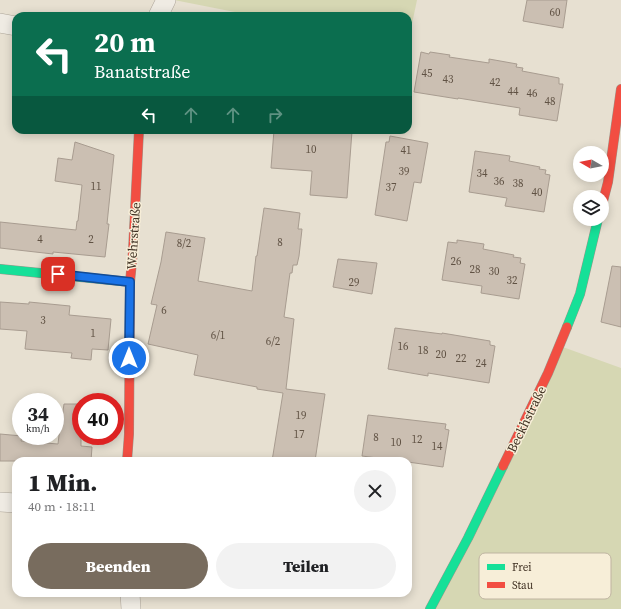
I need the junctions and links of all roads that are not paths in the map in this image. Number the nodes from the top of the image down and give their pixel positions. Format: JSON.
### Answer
{"nodes":[{"id":1,"x":166,"y":0,"type":"edge"},
{"id":2,"x":160,"y":12,"type":"edge"},
{"id":3,"x":0,"y":23,"type":"edge"},
{"id":4,"x":12,"y":25,"type":"edge"},
{"id":5,"x":621,"y":89,"type":"edge"},
{"id":6,"x":139,"y":134,"type":"edge"},
{"id":7,"x":606,"y":190,"type":"edge"},
{"id":8,"x":596,"y":226,"type":"edge"},
{"id":9,"x":0,"y":269,"type":"edge"},
{"id":10,"x":130,"y":282,"type":"junction"},
{"id":11,"x":128,"y":457,"type":"edge"},
{"id":12,"x":0,"y":502,"type":"edge"},
{"id":13,"x":12,"y":503,"type":"edge"},
{"id":14,"x":130,"y":597,"type":"edge"},
{"id":15,"x":131,"y":609,"type":"edge"},
{"id":16,"x":430,"y":609,"type":"edge"}],
"edges":[{"from":1,"to":2,"type":"street"},
{"from":3,"to":4,"type":"street"},
{"from":5,"to":7,"type":"street"},
{"from":6,"to":10,"type":"street","name":"Wehrstraße"},
{"from":8,"to":16,"type":"street","name":"Beckhstraße"},
{"from":9,"to":10,"type":"street"},
{"from":10,"to":11,"type":"street","name":"Wehrstraße"},
{"from":12,"to":13,"type":"street"},
{"from":14,"to":15,"type":"street"}]}
